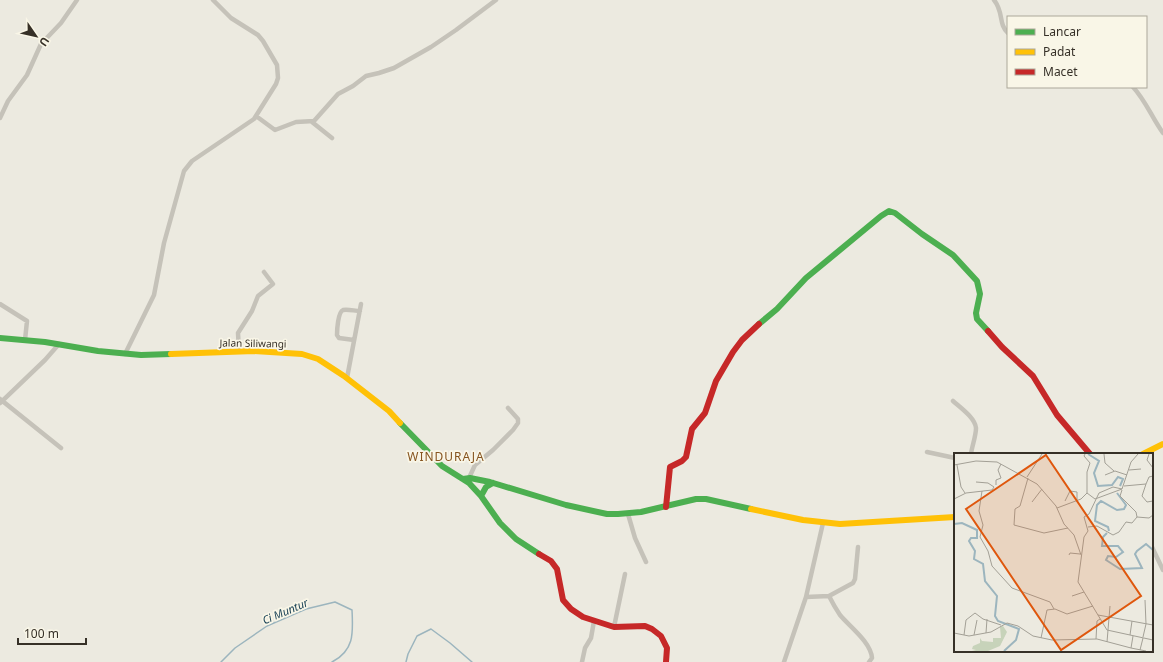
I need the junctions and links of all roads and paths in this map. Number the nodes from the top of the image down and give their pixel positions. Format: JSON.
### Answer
{"nodes":[{"id":1,"x":77,"y":0,"type":"edge"},
{"id":2,"x":213,"y":0,"type":"edge"},
{"id":3,"x":496,"y":0,"type":"edge"},
{"id":4,"x":994,"y":0,"type":"edge"},
{"id":5,"x":1007,"y":32,"type":"edge"},
{"id":6,"x":1134,"y":88,"type":"edge"},
{"id":7,"x":256,"y":116,"type":"junction"},
{"id":8,"x":0,"y":118,"type":"edge"},
{"id":9,"x":312,"y":122,"type":"junction"},
{"id":10,"x":1163,"y":133,"type":"edge"},
{"id":11,"x":332,"y":138,"type":"dead end"},
{"id":12,"x":264,"y":272,"type":"dead end"},
{"id":13,"x":0,"y":304,"type":"edge"},
{"id":14,"x":361,"y":304,"type":"dead end"},
{"id":15,"x":360,"y":311,"type":"junction"},
{"id":16,"x":0,"y":338,"type":"edge"},
{"id":17,"x":25,"y":340,"type":"junction"},
{"id":18,"x":354,"y":340,"type":"junction"},
{"id":19,"x":59,"y":344,"type":"junction"},
{"id":20,"x":239,"y":351,"type":"junction"},
{"id":21,"x":125,"y":354,"type":"junction"},
{"id":22,"x":347,"y":378,"type":"junction"},
{"id":23,"x":1,"y":401,"type":"edge"},
{"id":24,"x":953,"y":401,"type":"dead end"},
{"id":25,"x":508,"y":408,"type":"dead end"},
{"id":26,"x":1163,"y":444,"type":"edge"},
{"id":27,"x":61,"y":448,"type":"dead end"},
{"id":28,"x":927,"y":452,"type":"dead end"},
{"id":29,"x":971,"y":453,"type":"edge"},
{"id":30,"x":1089,"y":453,"type":"edge"},
{"id":31,"x":1145,"y":453,"type":"edge"},
{"id":32,"x":954,"y":458,"type":"edge"},
{"id":33,"x":466,"y":478,"type":"junction"},
{"id":34,"x":493,"y":483,"type":"junction"},
{"id":35,"x":482,"y":496,"type":"junction"},
{"id":36,"x":666,"y":507,"type":"junction"},
{"id":37,"x":628,"y":514,"type":"junction"},
{"id":38,"x":954,"y":517,"type":"edge"},
{"id":39,"x":823,"y":523,"type":"junction"},
{"id":40,"x":858,"y":547,"type":"dead end"},
{"id":41,"x":1153,"y":549,"type":"edge"},
{"id":42,"x":646,"y":562,"type":"dead end"},
{"id":43,"x":1163,"y":570,"type":"edge"},
{"id":44,"x":625,"y":574,"type":"dead end"},
{"id":45,"x":829,"y":596,"type":"junction"},
{"id":46,"x":806,"y":597,"type":"junction"},
{"id":47,"x":594,"y":621,"type":"junction"},
{"id":48,"x":614,"y":627,"type":"junction"},
{"id":49,"x":582,"y":662,"type":"edge"},
{"id":50,"x":666,"y":662,"type":"edge"},
{"id":51,"x":784,"y":662,"type":"edge"},
{"id":52,"x":869,"y":662,"type":"edge"}],
"edges":[{"from":1,"to":8,"type":"street"},
{"from":2,"to":7,"type":"street"},
{"from":3,"to":9,"type":"street"},
{"from":4,"to":5,"type":"street"},
{"from":6,"to":10,"type":"street"},
{"from":7,"to":9,"type":"street"},
{"from":7,"to":21,"type":"street"},
{"from":9,"to":11,"type":"street"},
{"from":12,"to":20,"type":"street"},
{"from":13,"to":17,"type":"street"},
{"from":14,"to":15,"type":"street"},
{"from":15,"to":18,"type":"street"},
{"from":15,"to":18,"type":"street"},
{"from":16,"to":17,"type":"main road","name":"Jalan Siliwangi"},
{"from":17,"to":19,"type":"main road","name":"Jalan Siliwangi"},
{"from":18,"to":22,"type":"street"},
{"from":19,"to":21,"type":"main road","name":"Jalan Siliwangi"},
{"from":19,"to":23,"type":"street"},
{"from":20,"to":21,"type":"main road","name":"Jalan Siliwangi"},
{"from":20,"to":22,"type":"main road","name":"Jalan Siliwangi"},
{"from":22,"to":33,"type":"main road","name":"Jalan Siliwangi"},
{"from":23,"to":27,"type":"street"},
{"from":24,"to":29,"type":"street"},
{"from":25,"to":33,"type":"street"},
{"from":26,"to":31,"type":"main road"},
{"from":28,"to":32,"type":"street"},
{"from":30,"to":36,"type":"main road"},
{"from":33,"to":34,"type":"main road"},
{"from":33,"to":35,"type":"main road"},
{"from":34,"to":35,"type":"main road"},
{"from":34,"to":37,"type":"main road"},
{"from":35,"to":47,"type":"main road"},
{"from":36,"to":37,"type":"main road"},
{"from":36,"to":39,"type":"main road"},
{"from":37,"to":42,"type":"street"},
{"from":38,"to":39,"type":"main road"},
{"from":39,"to":46,"type":"street"},
{"from":40,"to":45,"type":"street"},
{"from":41,"to":43,"type":"street"},
{"from":44,"to":48,"type":"street"},
{"from":45,"to":46,"type":"street"},
{"from":45,"to":52,"type":"street"},
{"from":46,"to":51,"type":"street"},
{"from":47,"to":48,"type":"main road"},
{"from":47,"to":49,"type":"street"},
{"from":48,"to":50,"type":"main road"}]}
